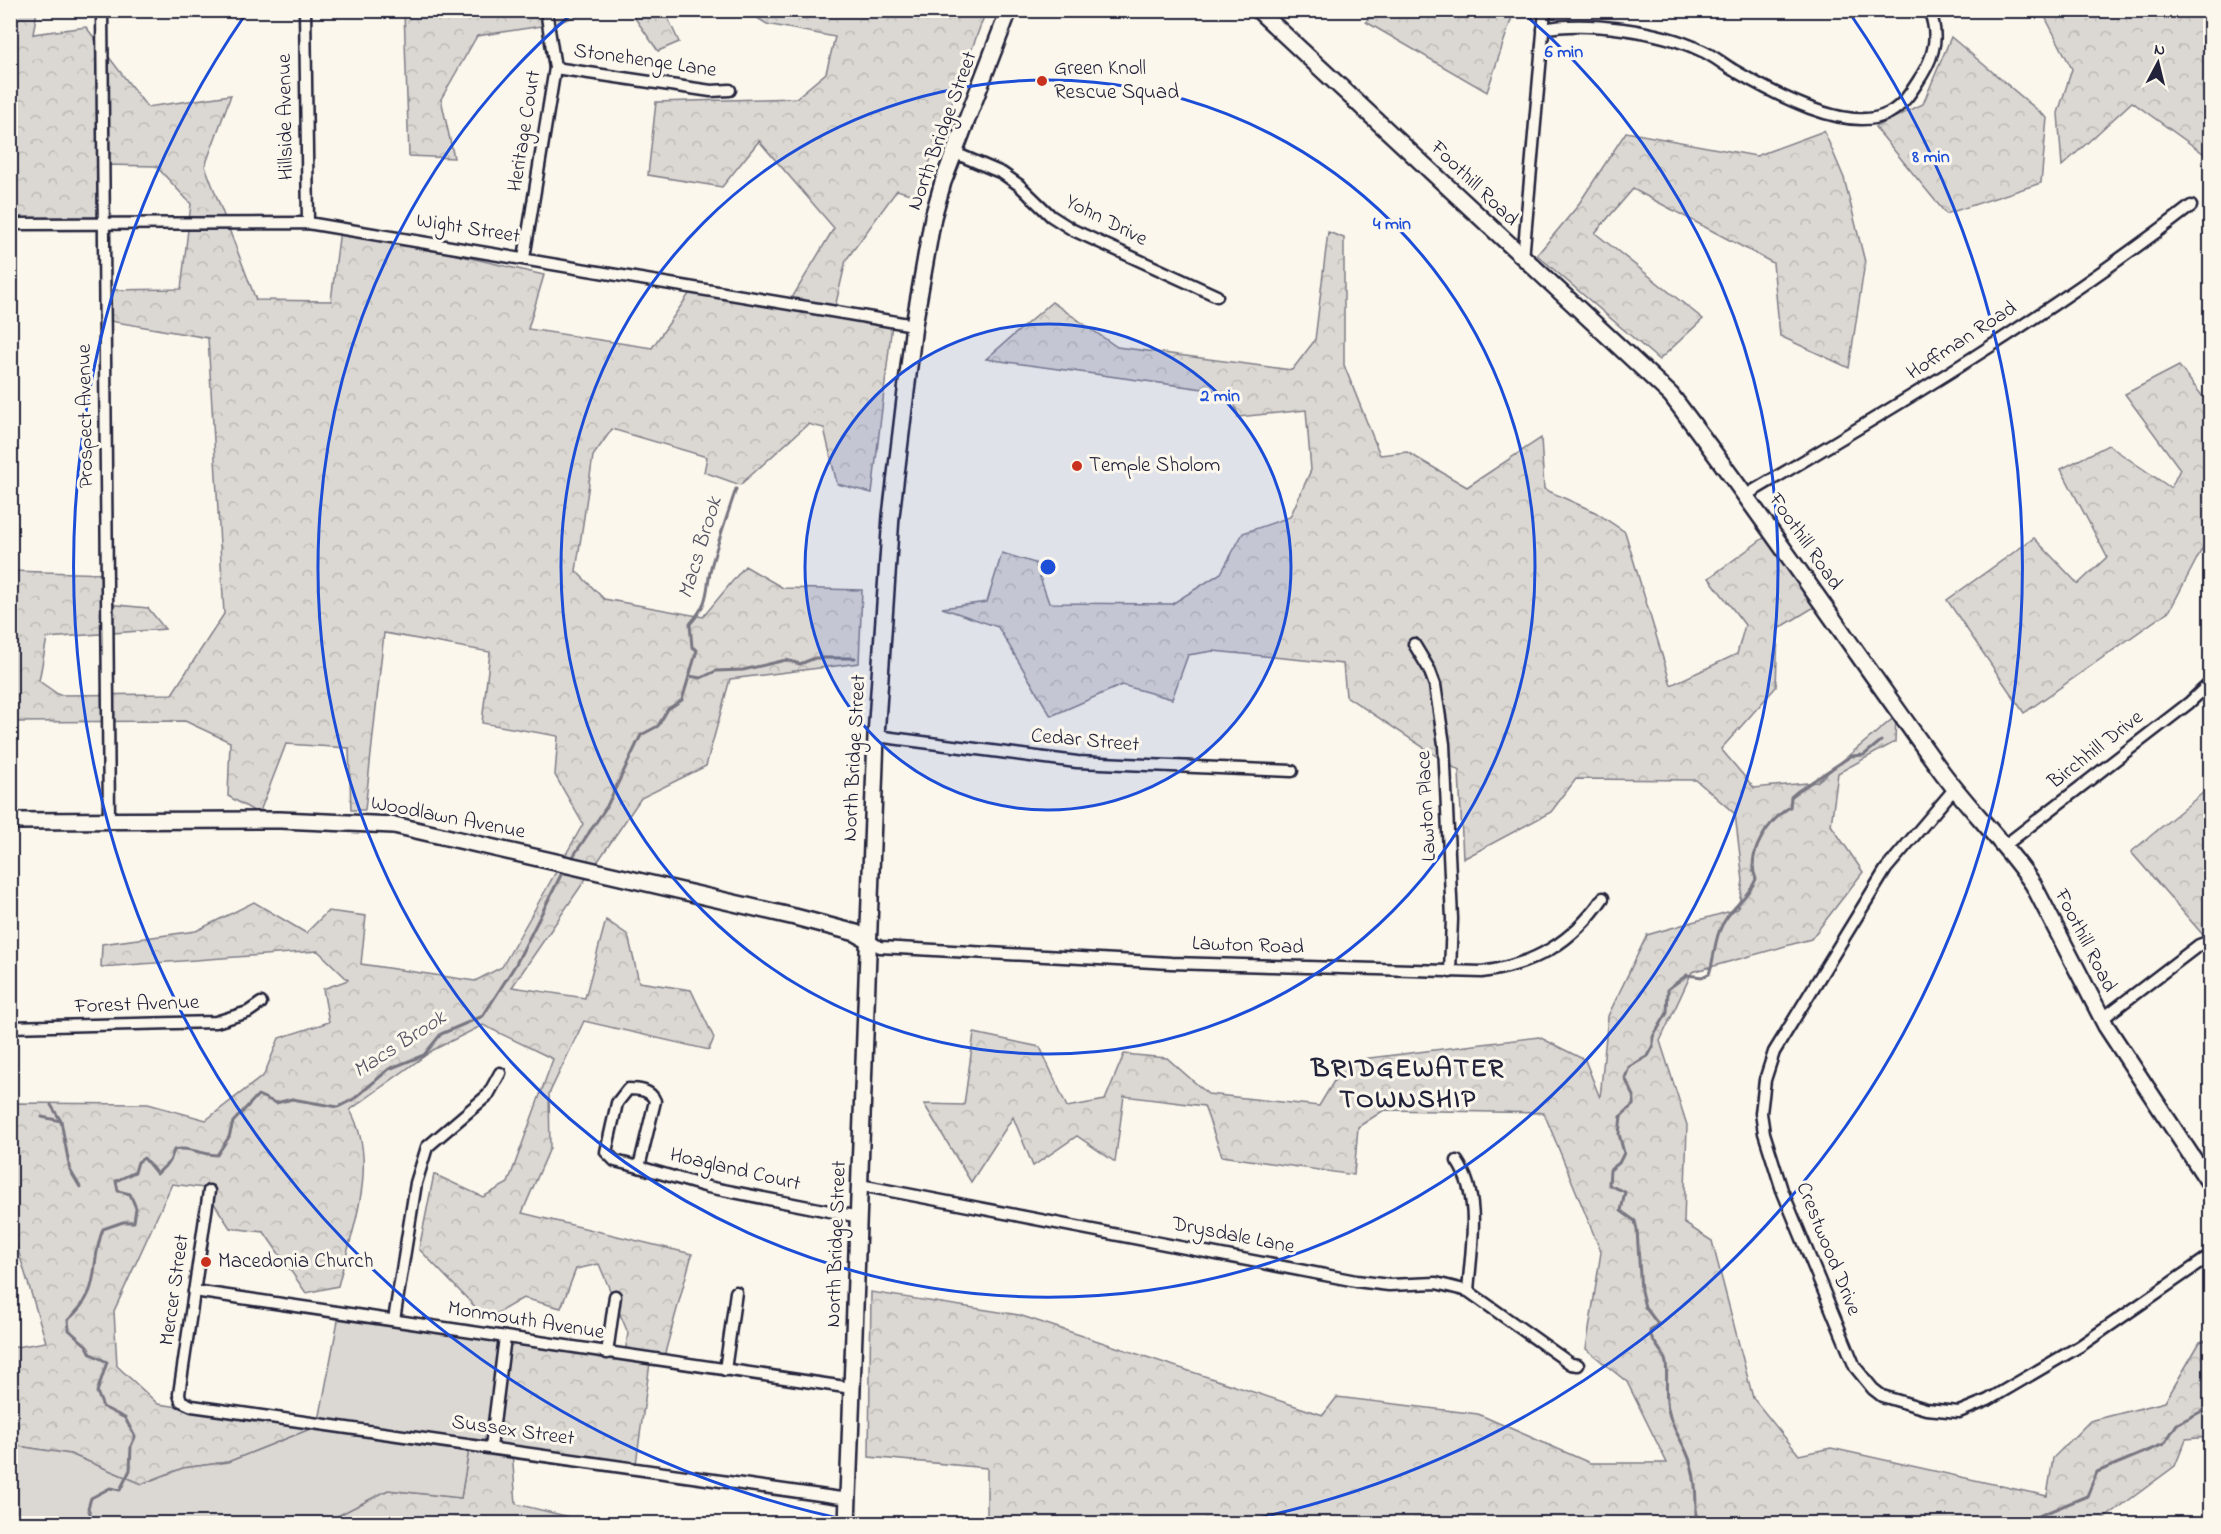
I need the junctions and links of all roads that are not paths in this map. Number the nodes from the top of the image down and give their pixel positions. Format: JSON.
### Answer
{"nodes":[{"id":1,"x":102,"y":10,"type":"edge"},
{"id":2,"x":305,"y":10,"type":"edge"},
{"id":3,"x":546,"y":10,"type":"edge"},
{"id":4,"x":1009,"y":10,"type":"edge"},
{"id":5,"x":1258,"y":10,"type":"edge"},
{"id":6,"x":1545,"y":10,"type":"edge"},
{"id":7,"x":1929,"y":10,"type":"edge"},
{"id":8,"x":1543,"y":29,"type":"junction"},
{"id":9,"x":555,"y":68,"type":"junction"},
{"id":10,"x":730,"y":90,"type":"dead end"},
{"id":11,"x":955,"y":153,"type":"junction"},
{"id":12,"x":2192,"y":206,"type":"dead end"},
{"id":13,"x":102,"y":222,"type":"junction"},
{"id":14,"x":10,"y":224,"type":"edge"},
{"id":15,"x":308,"y":224,"type":"junction"},
{"id":16,"x":524,"y":258,"type":"junction"},
{"id":17,"x":1523,"y":259,"type":"junction"},
{"id":18,"x":1217,"y":296,"type":"dead end"},
{"id":19,"x":914,"y":325,"type":"junction"},
{"id":20,"x":1746,"y":495,"type":"junction"},
{"id":21,"x":1414,"y":644,"type":"dead end"},
{"id":22,"x":2211,"y":683,"type":"edge"},
{"id":23,"x":876,"y":736,"type":"junction"},
{"id":24,"x":1292,"y":771,"type":"dead end"},
{"id":25,"x":1955,"y":788,"type":"junction"},
{"id":26,"x":10,"y":821,"type":"edge"},
{"id":27,"x":109,"y":821,"type":"junction"},
{"id":28,"x":2004,"y":846,"type":"junction"},
{"id":29,"x":1603,"y":898,"type":"dead end"},
{"id":30,"x":867,"y":940,"type":"junction"},
{"id":31,"x":2211,"y":941,"type":"edge"},
{"id":32,"x":1450,"y":972,"type":"junction"},
{"id":33,"x":261,"y":1003,"type":"dead end"},
{"id":34,"x":2102,"y":1019,"type":"junction"},
{"id":35,"x":10,"y":1027,"type":"edge"},
{"id":36,"x":500,"y":1073,"type":"dead end"},
{"id":37,"x":1457,"y":1161,"type":"dead end"},
{"id":38,"x":639,"y":1167,"type":"junction"},
{"id":39,"x":2211,"y":1184,"type":"edge"},
{"id":40,"x":860,"y":1185,"type":"junction"},
{"id":41,"x":209,"y":1191,"type":"dead end"},
{"id":42,"x":859,"y":1217,"type":"junction"},
{"id":43,"x":2211,"y":1256,"type":"edge"},
{"id":44,"x":194,"y":1291,"type":"junction"},
{"id":45,"x":1468,"y":1291,"type":"junction"},
{"id":46,"x":735,"y":1292,"type":"dead end"},
{"id":47,"x":615,"y":1296,"type":"dead end"},
{"id":48,"x":394,"y":1320,"type":"junction"},
{"id":49,"x":506,"y":1337,"type":"junction"},
{"id":50,"x":608,"y":1353,"type":"junction"},
{"id":51,"x":1578,"y":1365,"type":"dead end"},
{"id":52,"x":724,"y":1370,"type":"junction"},
{"id":53,"x":852,"y":1388,"type":"junction"},
{"id":54,"x":179,"y":1394,"type":"joint"},
{"id":55,"x":491,"y":1447,"type":"junction"},
{"id":56,"x":848,"y":1499,"type":"junction"},
{"id":57,"x":847,"y":1524,"type":"edge"}],
"edges":[{"from":1,"to":13,"type":"street","name":"Prospect Avenue"},
{"from":2,"to":15,"type":"street","name":"Hillside Avenue"},
{"from":3,"to":9,"type":"street","name":"Heritage Court"},
{"from":4,"to":11,"type":"street","name":"North Bridge Street"},
{"from":5,"to":17,"type":"street","name":"Foothill Road"},
{"from":6,"to":8,"type":"street"},
{"from":7,"to":8,"type":"street"},
{"from":8,"to":17,"type":"street"},
{"from":9,"to":10,"type":"street","name":"Stonehenge Lane"},
{"from":9,"to":16,"type":"street","name":"Heritage Court"},
{"from":11,"to":18,"type":"street","name":"Yohn Drive"},
{"from":11,"to":19,"type":"street","name":"North Bridge Street"},
{"from":12,"to":20,"type":"street","name":"Hoffman Road"},
{"from":13,"to":14,"type":"street","name":"Wight Street"},
{"from":13,"to":15,"type":"street","name":"Wight Street"},
{"from":13,"to":27,"type":"street","name":"Prospect Avenue"},
{"from":15,"to":16,"type":"street","name":"Wight Street"},
{"from":16,"to":19,"type":"street","name":"Wight Street"},
{"from":17,"to":20,"type":"street","name":"Foothill Road"},
{"from":19,"to":23,"type":"street","name":"North Bridge Street"},
{"from":20,"to":25,"type":"street","name":"Foothill Road"},
{"from":21,"to":32,"type":"street","name":"Lawton Place"},
{"from":22,"to":28,"type":"street","name":"Birchhill Drive"},
{"from":23,"to":24,"type":"street","name":"Cedar Street"},
{"from":23,"to":30,"type":"street","name":"North Bridge Street"},
{"from":25,"to":28,"type":"street","name":"Foothill Road"},
{"from":25,"to":43,"type":"street","name":"Crestwood Drive"},
{"from":26,"to":27,"type":"street","name":"Woodlawn Avenue"},
{"from":27,"to":30,"type":"street","name":"Woodlawn Avenue"},
{"from":28,"to":34,"type":"street","name":"Foothill Road"},
{"from":29,"to":32,"type":"street","name":"Lawton Road"},
{"from":30,"to":32,"type":"street","name":"Lawton Road"},
{"from":30,"to":40,"type":"street","name":"North Bridge Street"},
{"from":31,"to":34,"type":"street"},
{"from":33,"to":35,"type":"street","name":"Forest Avenue"},
{"from":34,"to":39,"type":"street","name":"Foothill Road"},
{"from":36,"to":48,"type":"street"},
{"from":37,"to":45,"type":"street"},
{"from":38,"to":38,"type":"street","name":"Hoagland Court"},
{"from":38,"to":42,"type":"street","name":"Hoagland Court"},
{"from":40,"to":42,"type":"street","name":"North Bridge Street"},
{"from":40,"to":45,"type":"street","name":"Drysdale Lane"},
{"from":41,"to":44,"type":"street","name":"Mercer Street"},
{"from":42,"to":53,"type":"street","name":"North Bridge Street"},
{"from":44,"to":48,"type":"street","name":"Monmouth Avenue"},
{"from":44,"to":54,"type":"street","name":"Mercer Street"},
{"from":45,"to":51,"type":"street","name":"Drysdale Lane"},
{"from":46,"to":52,"type":"street"},
{"from":47,"to":50,"type":"street"},
{"from":48,"to":49,"type":"street","name":"Monmouth Avenue"},
{"from":49,"to":50,"type":"street","name":"Monmouth Avenue"},
{"from":49,"to":55,"type":"street"},
{"from":50,"to":52,"type":"street","name":"Monmouth Avenue"},
{"from":52,"to":53,"type":"street","name":"Monmouth Avenue"},
{"from":53,"to":56,"type":"street","name":"North Bridge Street"},
{"from":54,"to":55,"type":"street","name":"Sussex Street"},
{"from":55,"to":56,"type":"street","name":"Sussex Street"},
{"from":56,"to":57,"type":"street","name":"North Bridge Street"}]}
